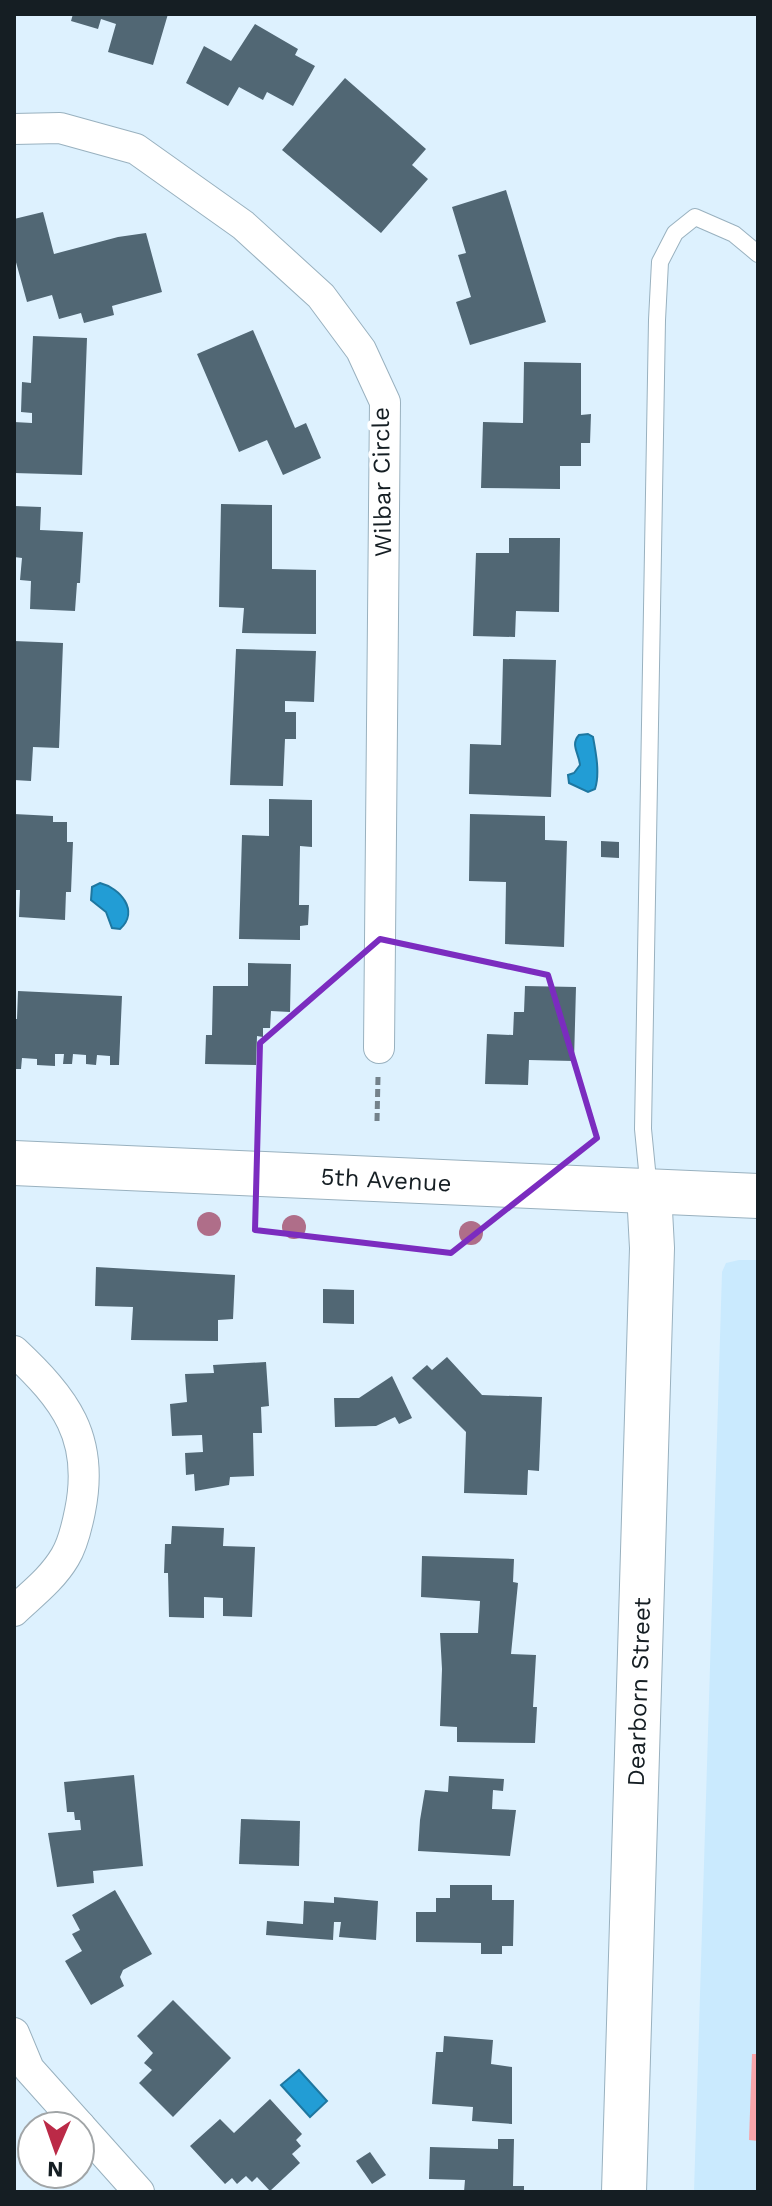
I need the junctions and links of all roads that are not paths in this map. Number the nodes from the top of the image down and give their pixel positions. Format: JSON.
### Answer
{"nodes":[{"id":1,"x":14,"y":129,"type":"edge"},
{"id":2,"x":758,"y":254,"type":"edge"},
{"id":3,"x":379,"y":1048,"type":"road end"},
{"id":4,"x":14,"y":1163,"type":"edge"},
{"id":5,"x":649,"y":1192,"type":"junction"},
{"id":6,"x":758,"y":1196,"type":"edge"},
{"id":7,"x":14,"y":1351,"type":"edge"},
{"id":8,"x":14,"y":1611,"type":"edge"},
{"id":9,"x":14,"y":2033,"type":"edge"},
{"id":10,"x":66,"y":2110,"type":"edge"},
{"id":11,"x":96,"y":2144,"type":"edge"},
{"id":12,"x":139,"y":2192,"type":"edge"},
{"id":13,"x":624,"y":2192,"type":"edge"}],
"edges":[{"from":1,"to":3,"type":"street","name":"Wilbar Circle"},
{"from":2,"to":5,"type":"lane"},
{"from":4,"to":5,"type":"street","name":"5th Avenue"},
{"from":5,"to":6,"type":"street","name":"5th Avenue"},
{"from":5,"to":13,"type":"street","name":"Dearborn Street"},
{"from":7,"to":8,"type":"street"},
{"from":9,"to":10,"type":"street"},
{"from":11,"to":12,"type":"street"}]}
